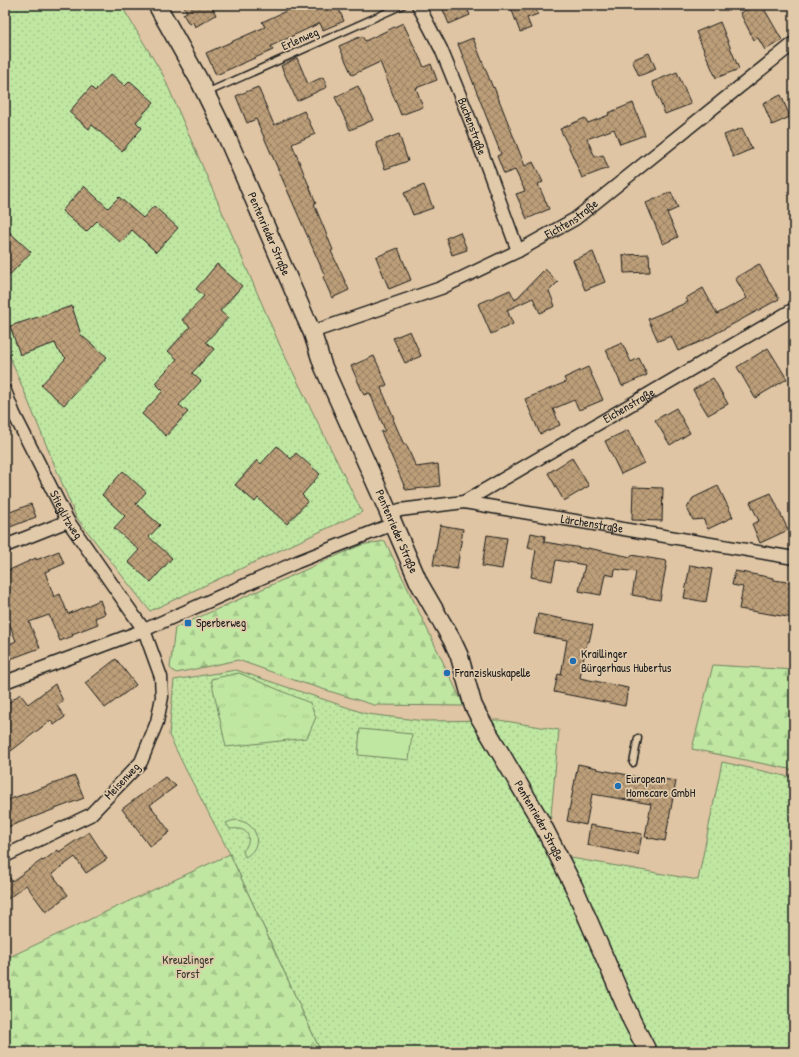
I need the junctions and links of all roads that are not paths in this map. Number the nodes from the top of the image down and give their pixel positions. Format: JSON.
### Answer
{"nodes":[{"id":1,"x":157,"y":5,"type":"edge"},
{"id":2,"x":404,"y":5,"type":"edge"},
{"id":3,"x":418,"y":5,"type":"edge"},
{"id":4,"x":794,"y":43,"type":"edge"},
{"id":5,"x":205,"y":93,"type":"junction"},
{"id":6,"x":518,"y":251,"type":"junction"},
{"id":7,"x":794,"y":309,"type":"edge"},
{"id":8,"x":312,"y":332,"type":"junction"},
{"id":9,"x":5,"y":391,"type":"edge"},
{"id":10,"x":10,"y":416,"type":"edge"},
{"id":11,"x":464,"y":502,"type":"junction"},
{"id":12,"x":391,"y":519,"type":"junction"},
{"id":13,"x":68,"y":520,"type":"junction"},
{"id":14,"x":5,"y":546,"type":"edge"},
{"id":15,"x":794,"y":558,"type":"edge"},
{"id":16,"x":144,"y":630,"type":"junction"},
{"id":17,"x":5,"y":682,"type":"edge"},
{"id":18,"x":638,"y":738,"type":"dead end"},
{"id":19,"x":633,"y":763,"type":"dead end"},
{"id":20,"x":5,"y":856,"type":"edge"},
{"id":21,"x":648,"y":1052,"type":"edge"}],
"edges":[{"from":1,"to":5,"type":"street","name":"Pentenrieder Straße"},
{"from":2,"to":5,"type":"lane","name":"Erlenweg"},
{"from":3,"to":6,"type":"street","name":"Buchenstraße"},
{"from":4,"to":6,"type":"street","name":"Fichtenstraße"},
{"from":5,"to":8,"type":"street","name":"Pentenrieder Straße"},
{"from":6,"to":8,"type":"street","name":"Fichtenstraße"},
{"from":7,"to":11,"type":"street","name":"Eichenstraße"},
{"from":8,"to":12,"type":"street","name":"Pentenrieder Straße"},
{"from":9,"to":10,"type":"street","name":"Stieglitzweg"},
{"from":10,"to":13,"type":"street","name":"Stieglitzweg"},
{"from":11,"to":12,"type":"street","name":"Lärchenstraße"},
{"from":11,"to":15,"type":"street","name":"Lärchenstraße"},
{"from":12,"to":16,"type":"street"},
{"from":12,"to":21,"type":"street","name":"Pentenrieder Straße"},
{"from":13,"to":14,"type":"street"},
{"from":13,"to":16,"type":"street","name":"Stieglitzweg"},
{"from":16,"to":17,"type":"street"},
{"from":16,"to":20,"type":"street","name":"Meisenweg"},
{"from":18,"to":19,"type":"lane"}]}
